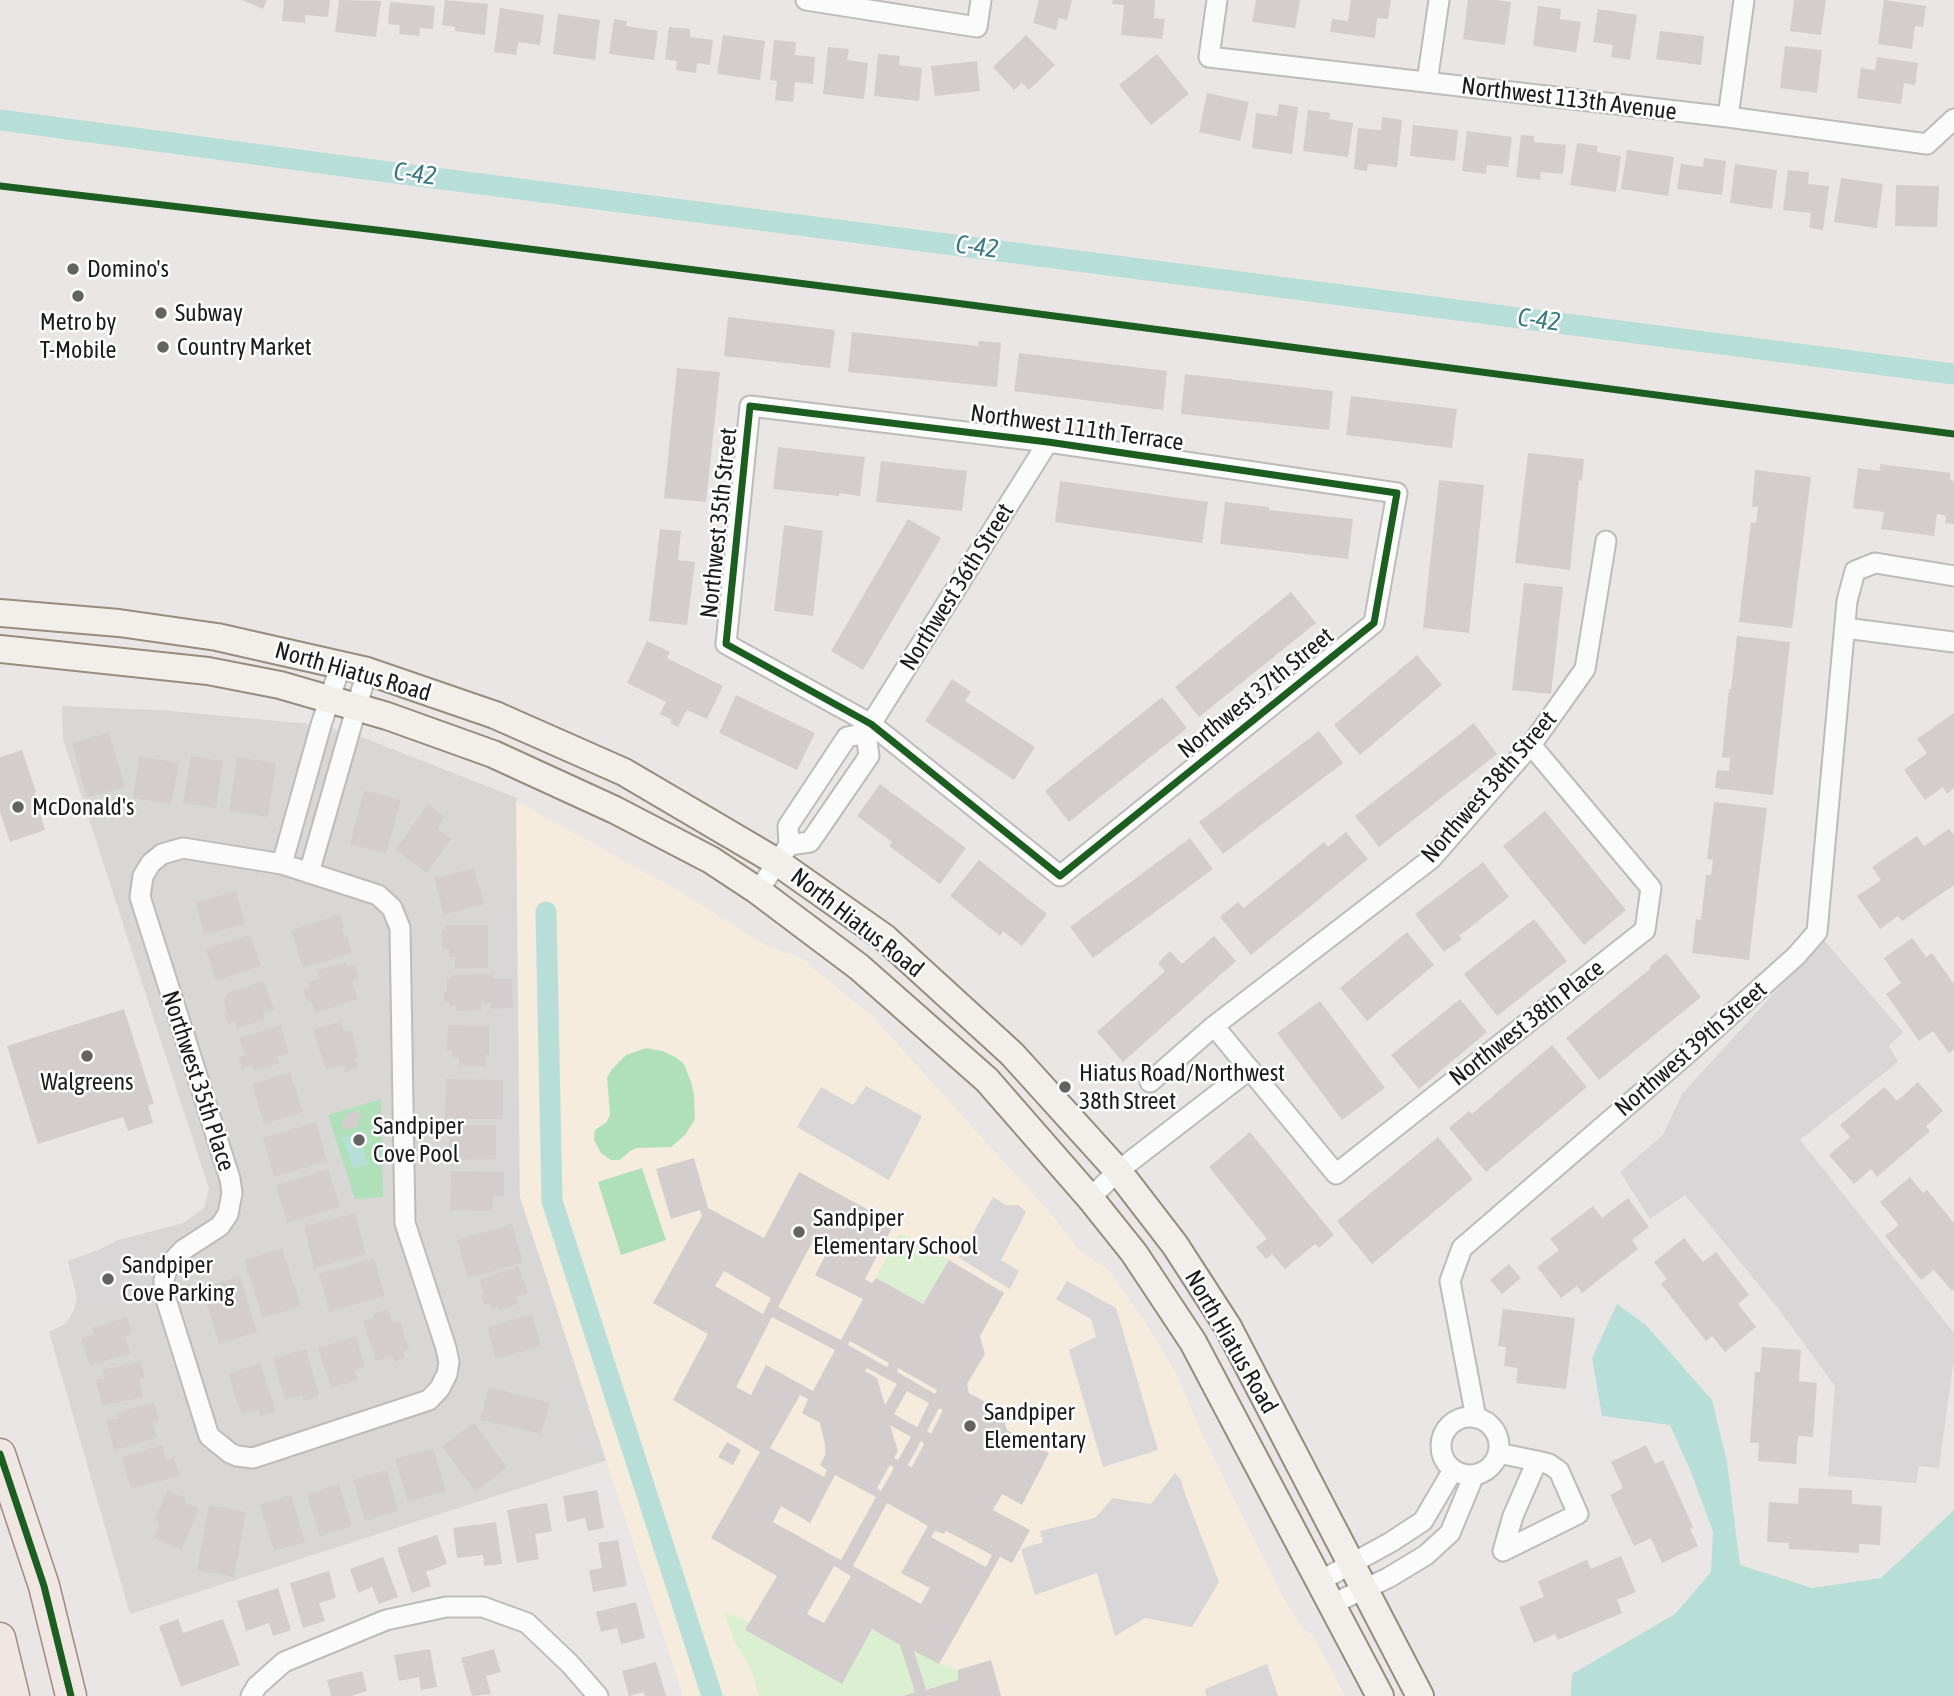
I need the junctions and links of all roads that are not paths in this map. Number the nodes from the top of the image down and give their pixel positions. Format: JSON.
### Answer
{"nodes":[{"id":1,"x":806,"y":0,"type":"edge"},
{"id":2,"x":981,"y":0,"type":"edge"},
{"id":3,"x":1217,"y":0,"type":"edge"},
{"id":4,"x":1439,"y":0,"type":"edge"},
{"id":5,"x":1744,"y":0,"type":"edge"},
{"id":6,"x":1427,"y":82,"type":"junction"},
{"id":7,"x":1728,"y":117,"type":"junction"},
{"id":8,"x":1954,"y":119,"type":"edge"},
{"id":9,"x":750,"y":406,"type":"joint"},
{"id":10,"x":1048,"y":442,"type":"junction"},
{"id":11,"x":1397,"y":493,"type":"joint"},
{"id":12,"x":1606,"y":541,"type":"dead end"},
{"id":13,"x":1954,"y":576,"type":"edge"},
{"id":14,"x":0,"y":613,"type":"edge"},
{"id":15,"x":1845,"y":628,"type":"junction"},
{"id":16,"x":1954,"y":642,"type":"edge"},
{"id":17,"x":0,"y":649,"type":"edge"},
{"id":18,"x":341,"y":664,"type":"junction"},
{"id":19,"x":367,"y":671,"type":"junction"},
{"id":20,"x":330,"y":699,"type":"junction"},
{"id":21,"x":357,"y":707,"type":"junction"},
{"id":22,"x":869,"y":729,"type":"junction"},
{"id":23,"x":1531,"y":745,"type":"junction"},
{"id":24,"x":783,"y":853,"type":"junction"},
{"id":25,"x":282,"y":864,"type":"junction"},
{"id":26,"x":309,"y":873,"type":"junction"},
{"id":27,"x":758,"y":891,"type":"junction"},
{"id":28,"x":1214,"y":1026,"type":"junction"},
{"id":29,"x":1250,"y":1069,"type":"junction"},
{"id":30,"x":1150,"y":1082,"type":"dead end"},
{"id":31,"x":1118,"y":1171,"type":"junction"},
{"id":32,"x":1090,"y":1198,"type":"junction"},
{"id":33,"x":1476,"y":1418,"type":"junction"},
{"id":34,"x":1498,"y":1453,"type":"junction"},
{"id":35,"x":0,"y":1454,"type":"edge"},
{"id":36,"x":1537,"y":1461,"type":"junction"},
{"id":37,"x":1452,"y":1470,"type":"junction"},
{"id":38,"x":1474,"y":1475,"type":"junction"},
{"id":39,"x":1429,"y":1511,"type":"junction"},
{"id":40,"x":1450,"y":1533,"type":"junction"},
{"id":41,"x":1350,"y":1563,"type":"junction"},
{"id":42,"x":1364,"y":1590,"type":"junction"},
{"id":43,"x":1326,"y":1593,"type":"junction"},
{"id":44,"x":0,"y":1638,"type":"edge"},
{"id":45,"x":14,"y":1696,"type":"edge"},
{"id":46,"x":71,"y":1696,"type":"edge"},
{"id":47,"x":251,"y":1696,"type":"edge"},
{"id":48,"x":598,"y":1696,"type":"edge"},
{"id":49,"x":1380,"y":1696,"type":"edge"},
{"id":50,"x":1420,"y":1696,"type":"edge"}],
"edges":[{"from":1,"to":2,"type":"street"},
{"from":3,"to":6,"type":"street","name":"Northwest 113th Avenue"},
{"from":4,"to":6,"type":"street"},
{"from":5,"to":7,"type":"street"},
{"from":6,"to":7,"type":"street","name":"Northwest 113th Avenue"},
{"from":7,"to":8,"type":"street","name":"Northwest 113th Avenue"},
{"from":9,"to":10,"type":"street","name":"Northwest 111th Terrace"},
{"from":9,"to":22,"type":"street","name":"Northwest 35th Street"},
{"from":10,"to":11,"type":"street","name":"Northwest 111th Terrace"},
{"from":10,"to":22,"type":"street","name":"Northwest 36th Street"},
{"from":11,"to":22,"type":"street","name":"Northwest 37th Street"},
{"from":12,"to":23,"type":"street","name":"Northwest 38th Street"},
{"from":13,"to":15,"type":"street","name":"Northwest 39th Street"},
{"from":14,"to":18,"type":"main road","name":"North Hiatus Road"},
{"from":15,"to":16,"type":"street"},
{"from":15,"to":33,"type":"street","name":"Northwest 39th Street"},
{"from":17,"to":20,"type":"main road","name":"North Hiatus Road"},
{"from":18,"to":19,"type":"main road","name":"North Hiatus Road"},
{"from":18,"to":20,"type":"street"},
{"from":19,"to":21,"type":"street"},
{"from":19,"to":24,"type":"main road","name":"North Hiatus Road"},
{"from":20,"to":21,"type":"main road","name":"North Hiatus Road"},
{"from":20,"to":25,"type":"street"},
{"from":21,"to":26,"type":"street"},
{"from":21,"to":27,"type":"main road","name":"North Hiatus Road"},
{"from":22,"to":24,"type":"street","name":"Northwest 36th Street"},
{"from":22,"to":24,"type":"street","name":"Northwest 36th Street"},
{"from":23,"to":28,"type":"street","name":"Northwest 38th Street"},
{"from":23,"to":29,"type":"street","name":"Northwest 38th Place"},
{"from":24,"to":27,"type":"street","name":"Northwest 36th Street"},
{"from":24,"to":31,"type":"main road","name":"North Hiatus Road"},
{"from":25,"to":26,"type":"street"},
{"from":25,"to":26,"type":"street","name":"Northwest 35th Place"},
{"from":27,"to":32,"type":"main road","name":"North Hiatus Road"},
{"from":28,"to":29,"type":"street"},
{"from":28,"to":30,"type":"street","name":"Northwest 38th Street"},
{"from":29,"to":31,"type":"street"},
{"from":31,"to":32,"type":"street"},
{"from":31,"to":41,"type":"main road","name":"North Hiatus Road"},
{"from":32,"to":43,"type":"main road","name":"North Hiatus Road"},
{"from":33,"to":34,"type":"street"},
{"from":33,"to":37,"type":"street"},
{"from":34,"to":36,"type":"street"},
{"from":34,"to":38,"type":"street"},
{"from":35,"to":46,"type":"main road"},
{"from":36,"to":36,"type":"street"},
{"from":37,"to":38,"type":"street"},
{"from":37,"to":39,"type":"street"},
{"from":38,"to":40,"type":"street"},
{"from":39,"to":40,"type":"street"},
{"from":39,"to":41,"type":"street"},
{"from":40,"to":42,"type":"street"},
{"from":41,"to":42,"type":"main road","name":"North Hiatus Road"},
{"from":41,"to":43,"type":"street"},
{"from":42,"to":43,"type":"street"},
{"from":42,"to":50,"type":"main road","name":"North Hiatus Road"},
{"from":43,"to":49,"type":"main road","name":"North Hiatus Road"},
{"from":44,"to":45,"type":"main road"},
{"from":47,"to":48,"type":"street"}]}
